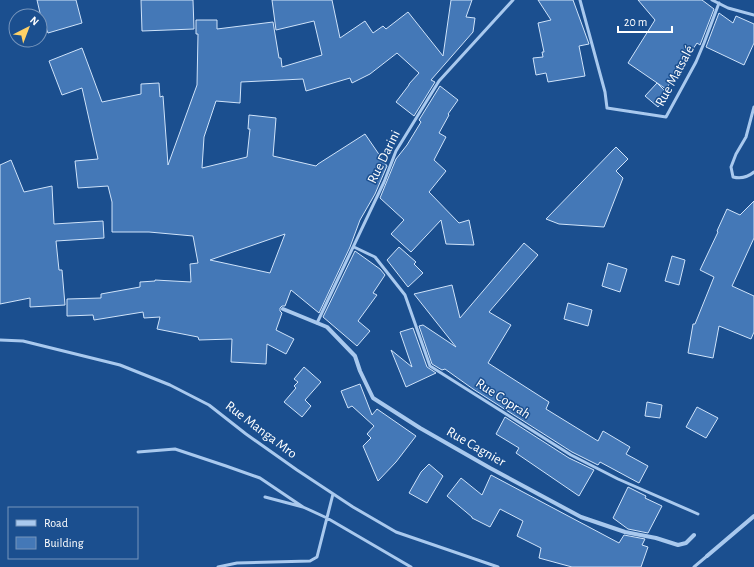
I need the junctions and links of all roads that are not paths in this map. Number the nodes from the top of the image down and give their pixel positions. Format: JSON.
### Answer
{"nodes":[{"id":1,"x":513,"y":0,"type":"edge"},
{"id":2,"x":580,"y":0,"type":"edge"},
{"id":3,"x":712,"y":0,"type":"edge"},
{"id":4,"x":719,"y":3,"type":"junction"},
{"id":5,"x":754,"y":15,"type":"edge"},
{"id":6,"x":754,"y":107,"type":"edge"},
{"id":7,"x":754,"y":172,"type":"edge"},
{"id":8,"x":354,"y":247,"type":"junction"},
{"id":9,"x":283,"y":309,"type":"dead end"},
{"id":10,"x":317,"y":323,"type":"junction"},
{"id":11,"x":0,"y":340,"type":"edge"},
{"id":12,"x":138,"y":452,"type":"dead end"},
{"id":13,"x":333,"y":494,"type":"junction"},
{"id":14,"x":265,"y":497,"type":"dead end"},
{"id":15,"x":303,"y":507,"type":"junction"},
{"id":16,"x":698,"y":514,"type":"dead end"},
{"id":17,"x":754,"y":516,"type":"edge"},
{"id":18,"x":327,"y":518,"type":"junction"},
{"id":19,"x":694,"y":535,"type":"dead end"},
{"id":20,"x":707,"y":556,"type":"joint"},
{"id":21,"x":218,"y":567,"type":"edge"},
{"id":22,"x":411,"y":567,"type":"edge"},
{"id":23,"x":498,"y":567,"type":"edge"},
{"id":24,"x":694,"y":567,"type":"edge"}],
"edges":[{"from":1,"to":8,"type":"lane","name":"Rue Darini"},
{"from":2,"to":4,"type":"lane","name":"Rue Matsalé"},
{"from":3,"to":4,"type":"lane"},
{"from":4,"to":5,"type":"lane"},
{"from":6,"to":7,"type":"lane"},
{"from":8,"to":10,"type":"lane","name":"Rue Darini"},
{"from":8,"to":16,"type":"lane","name":"Rue Coprah"},
{"from":9,"to":10,"type":"street","name":"Rue Cagnier"},
{"from":10,"to":19,"type":"street","name":"Rue Cagnier"},
{"from":11,"to":13,"type":"lane","name":"Rue Manga Mro"},
{"from":12,"to":15,"type":"lane"},
{"from":13,"to":18,"type":"lane"},
{"from":13,"to":23,"type":"lane","name":"Rue Manga Mro"},
{"from":14,"to":15,"type":"lane"},
{"from":15,"to":18,"type":"lane"},
{"from":17,"to":20,"type":"street"},
{"from":18,"to":21,"type":"lane"},
{"from":18,"to":22,"type":"lane"},
{"from":20,"to":24,"type":"lane"}]}
